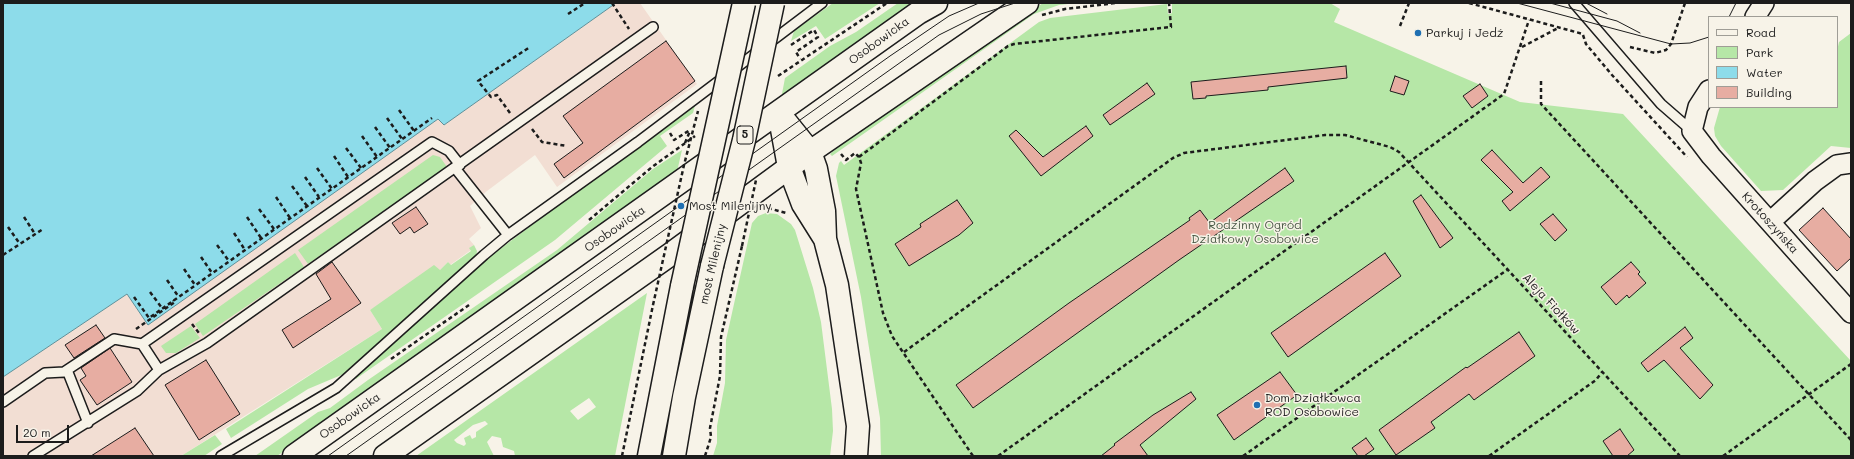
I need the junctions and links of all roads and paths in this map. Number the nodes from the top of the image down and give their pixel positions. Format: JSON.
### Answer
{"nodes":[{"id":1,"x":585,"y":3,"type":"edge"},
{"id":2,"x":612,"y":3,"type":"edge"},
{"id":3,"x":744,"y":3,"type":"edge"},
{"id":4,"x":773,"y":3,"type":"edge"},
{"id":5,"x":822,"y":3,"type":"edge"},
{"id":6,"x":887,"y":3,"type":"edge"},
{"id":7,"x":936,"y":3,"type":"edge"},
{"id":8,"x":1027,"y":3,"type":"edge"},
{"id":9,"x":1169,"y":3,"type":"edge"},
{"id":10,"x":1409,"y":3,"type":"edge"},
{"id":11,"x":1469,"y":3,"type":"edge"},
{"id":12,"x":1574,"y":3,"type":"edge"},
{"id":13,"x":1685,"y":3,"type":"edge"},
{"id":14,"x":1764,"y":3,"type":"edge"},
{"id":15,"x":568,"y":14,"type":"dead end"},
{"id":16,"x":1756,"y":16,"type":"edge"},
{"id":17,"x":624,"y":19,"type":"dead end"},
{"id":18,"x":1529,"y":20,"type":"junction"},
{"id":19,"x":1400,"y":26,"type":"dead end"},
{"id":20,"x":653,"y":27,"type":"dead end"},
{"id":21,"x":1559,"y":28,"type":"junction"},
{"id":22,"x":1607,"y":40,"type":"junction"},
{"id":23,"x":794,"y":43,"type":"dead end"},
{"id":24,"x":530,"y":47,"type":"dead end"},
{"id":25,"x":1521,"y":47,"type":"junction"},
{"id":26,"x":800,"y":59,"type":"junction"},
{"id":27,"x":773,"y":79,"type":"dead end"},
{"id":28,"x":1541,"y":81,"type":"dead end"},
{"id":29,"x":1708,"y":92,"type":"edge"},
{"id":30,"x":399,"y":110,"type":"dead end"},
{"id":31,"x":779,"y":113,"type":"junction"},
{"id":32,"x":387,"y":118,"type":"dead end"},
{"id":33,"x":432,"y":118,"type":"dead end"},
{"id":34,"x":521,"y":121,"type":"junction"},
{"id":35,"x":375,"y":127,"type":"dead end"},
{"id":36,"x":414,"y":131,"type":"junction"},
{"id":37,"x":1692,"y":131,"type":"junction"},
{"id":38,"x":670,"y":134,"type":"dead end"},
{"id":39,"x":362,"y":136,"type":"dead end"},
{"id":40,"x":402,"y":140,"type":"junction"},
{"id":41,"x":685,"y":143,"type":"dead end"},
{"id":42,"x":566,"y":146,"type":"dead end"},
{"id":43,"x":346,"y":148,"type":"dead end"},
{"id":44,"x":390,"y":148,"type":"junction"},
{"id":45,"x":810,"y":152,"type":"junction"},
{"id":46,"x":841,"y":154,"type":"dead end"},
{"id":47,"x":334,"y":156,"type":"dead end"},
{"id":48,"x":377,"y":157,"type":"junction"},
{"id":49,"x":859,"y":157,"type":"junction"},
{"id":50,"x":1409,"y":163,"type":"junction"},
{"id":51,"x":1851,"y":163,"type":"edge"},
{"id":52,"x":457,"y":167,"type":"junction"},
{"id":53,"x":652,"y":167,"type":"dead end"},
{"id":54,"x":789,"y":167,"type":"junction"},
{"id":55,"x":317,"y":168,"type":"dead end"},
{"id":56,"x":360,"y":168,"type":"junction"},
{"id":57,"x":305,"y":177,"type":"dead end"},
{"id":58,"x":348,"y":177,"type":"junction"},
{"id":59,"x":292,"y":186,"type":"dead end"},
{"id":60,"x":332,"y":189,"type":"junction"},
{"id":61,"x":276,"y":197,"type":"dead end"},
{"id":62,"x":319,"y":197,"type":"junction"},
{"id":63,"x":307,"y":206,"type":"junction"},
{"id":64,"x":767,"y":208,"type":"dead end"},
{"id":65,"x":260,"y":209,"type":"dead end"},
{"id":66,"x":791,"y":215,"type":"dead end"},
{"id":67,"x":24,"y":217,"type":"dead end"},
{"id":68,"x":247,"y":217,"type":"dead end"},
{"id":69,"x":290,"y":218,"type":"junction"},
{"id":70,"x":1770,"y":222,"type":"junction"},
{"id":71,"x":584,"y":225,"type":"dead end"},
{"id":72,"x":8,"y":227,"type":"dead end"},
{"id":73,"x":43,"y":229,"type":"dead end"},
{"id":74,"x":274,"y":229,"type":"junction"},
{"id":75,"x":234,"y":233,"type":"dead end"},
{"id":76,"x":35,"y":234,"type":"junction"},
{"id":77,"x":508,"y":235,"type":"junction"},
{"id":78,"x":261,"y":238,"type":"junction"},
{"id":79,"x":825,"y":239,"type":"junction"},
{"id":80,"x":20,"y":244,"type":"junction"},
{"id":81,"x":217,"y":245,"type":"dead end"},
{"id":82,"x":742,"y":246,"type":"dead end"},
{"id":83,"x":245,"y":250,"type":"junction"},
{"id":84,"x":3,"y":255,"type":"edge"},
{"id":85,"x":200,"y":257,"type":"dead end"},
{"id":86,"x":229,"y":261,"type":"junction"},
{"id":87,"x":184,"y":269,"type":"dead end"},
{"id":88,"x":1507,"y":270,"type":"junction"},
{"id":89,"x":212,"y":273,"type":"junction"},
{"id":90,"x":167,"y":280,"type":"dead end"},
{"id":91,"x":195,"y":285,"type":"junction"},
{"id":92,"x":150,"y":292,"type":"dead end"},
{"id":93,"x":178,"y":296,"type":"junction"},
{"id":94,"x":134,"y":297,"type":"dead end"},
{"id":95,"x":173,"y":300,"type":"junction"},
{"id":96,"x":474,"y":302,"type":"dead end"},
{"id":97,"x":653,"y":305,"type":"dead end"},
{"id":98,"x":162,"y":308,"type":"junction"},
{"id":99,"x":1851,"y":313,"type":"edge"},
{"id":100,"x":186,"y":314,"type":"junction"},
{"id":101,"x":146,"y":322,"type":"dead end"},
{"id":102,"x":142,"y":344,"type":"junction"},
{"id":103,"x":205,"y":344,"type":"junction"},
{"id":104,"x":904,"y":352,"type":"junction"},
{"id":105,"x":389,"y":360,"type":"dead end"},
{"id":106,"x":1851,"y":364,"type":"edge"},
{"id":107,"x":67,"y":370,"type":"junction"},
{"id":108,"x":160,"y":370,"type":"junction"},
{"id":109,"x":1602,"y":372,"type":"junction"},
{"id":110,"x":1808,"y":394,"type":"junction"},
{"id":111,"x":3,"y":402,"type":"edge"},
{"id":112,"x":88,"y":423,"type":"junction"},
{"id":113,"x":1851,"y":440,"type":"edge"},
{"id":114,"x":33,"y":456,"type":"edge"},
{"id":115,"x":221,"y":456,"type":"edge"},
{"id":116,"x":294,"y":456,"type":"edge"},
{"id":117,"x":385,"y":456,"type":"edge"},
{"id":118,"x":622,"y":456,"type":"edge"},
{"id":119,"x":649,"y":456,"type":"edge"},
{"id":120,"x":674,"y":456,"type":"edge"},
{"id":121,"x":705,"y":456,"type":"edge"},
{"id":122,"x":856,"y":456,"type":"edge"},
{"id":123,"x":973,"y":456,"type":"edge"},
{"id":124,"x":998,"y":456,"type":"edge"},
{"id":125,"x":1243,"y":456,"type":"edge"},
{"id":126,"x":1489,"y":456,"type":"edge"},
{"id":127,"x":1680,"y":456,"type":"edge"},
{"id":128,"x":1723,"y":456,"type":"edge"}],
"edges":[{"from":1,"to":15,"type":"path"},
{"from":2,"to":17,"type":"path"},
{"from":3,"to":119,"type":"street","name":"most Milenijny","bridge":true},
{"from":4,"to":120,"type":"street","name":"most Milenijny","number":"5","bridge":true},
{"from":5,"to":77,"type":"lane"},
{"from":6,"to":26,"type":"path"},
{"from":7,"to":31,"type":"street","name":"Osobowicka"},
{"from":8,"to":45,"type":"street"},
{"from":9,"to":49,"type":"path"},
{"from":10,"to":19,"type":"path"},
{"from":11,"to":18,"type":"path"},
{"from":12,"to":22,"type":"lane","name":"Krotoszyńska"},
{"from":13,"to":22,"type":"path"},
{"from":14,"to":16,"type":"street"},
{"from":18,"to":21,"type":"path"},
{"from":18,"to":25,"type":"path"},
{"from":20,"to":34,"type":"lane"},
{"from":21,"to":22,"type":"path"},
{"from":21,"to":25,"type":"path"},
{"from":22,"to":37,"type":"lane","name":"Krotoszyńska"},
{"from":23,"to":26,"type":"path"},
{"from":24,"to":34,"type":"path"},
{"from":25,"to":50,"type":"path"},
{"from":26,"to":27,"type":"path"},
{"from":28,"to":110,"type":"path"},
{"from":29,"to":37,"type":"street"},
{"from":30,"to":36,"type":"path"},
{"from":31,"to":45,"type":"street"},
{"from":31,"to":54,"type":"street"},
{"from":31,"to":116,"type":"street","name":"Osobowicka"},
{"from":32,"to":40,"type":"path"},
{"from":33,"to":36,"type":"path"},
{"from":34,"to":42,"type":"path"},
{"from":34,"to":52,"type":"lane"},
{"from":35,"to":44,"type":"path"},
{"from":36,"to":40,"type":"path"},
{"from":37,"to":70,"type":"street","name":"Krotoszyńska"},
{"from":38,"to":41,"type":"path"},
{"from":39,"to":48,"type":"path"},
{"from":40,"to":44,"type":"path"},
{"from":43,"to":56,"type":"path"},
{"from":44,"to":48,"type":"path"},
{"from":45,"to":54,"type":"street"},
{"from":45,"to":79,"type":"street"},
{"from":46,"to":49,"type":"path"},
{"from":47,"to":58,"type":"path"},
{"from":48,"to":56,"type":"path"},
{"from":49,"to":104,"type":"path"},
{"from":50,"to":88,"type":"path","name":"Aleja Fiołków"},
{"from":50,"to":104,"type":"path","name":"Aleja Fiołków"},
{"from":50,"to":124,"type":"path"},
{"from":51,"to":70,"type":"street"},
{"from":52,"to":77,"type":"lane"},
{"from":52,"to":100,"type":"lane"},
{"from":52,"to":103,"type":"lane"},
{"from":53,"to":71,"type":"path"},
{"from":54,"to":79,"type":"street"},
{"from":54,"to":117,"type":"street"},
{"from":55,"to":60,"type":"path"},
{"from":56,"to":58,"type":"path"},
{"from":57,"to":62,"type":"path"},
{"from":58,"to":60,"type":"path"},
{"from":59,"to":63,"type":"path"},
{"from":60,"to":62,"type":"path"},
{"from":61,"to":69,"type":"path"},
{"from":62,"to":63,"type":"path"},
{"from":63,"to":69,"type":"path"},
{"from":64,"to":66,"type":"path"},
{"from":65,"to":74,"type":"path"},
{"from":67,"to":76,"type":"path"},
{"from":68,"to":78,"type":"path"},
{"from":69,"to":74,"type":"path"},
{"from":70,"to":99,"type":"street","name":"Krotoszyńska"},
{"from":72,"to":80,"type":"path"},
{"from":73,"to":76,"type":"path"},
{"from":74,"to":78,"type":"path"},
{"from":75,"to":83,"type":"path"},
{"from":76,"to":80,"type":"path"},
{"from":77,"to":115,"type":"lane"},
{"from":78,"to":83,"type":"path"},
{"from":79,"to":122,"type":"street"},
{"from":80,"to":84,"type":"path"},
{"from":81,"to":86,"type":"path"},
{"from":82,"to":121,"type":"path"},
{"from":83,"to":86,"type":"path"},
{"from":85,"to":89,"type":"path"},
{"from":86,"to":89,"type":"path"},
{"from":87,"to":91,"type":"path"},
{"from":88,"to":109,"type":"path","name":"Aleja Fiołków"},
{"from":88,"to":125,"type":"path"},
{"from":89,"to":91,"type":"path"},
{"from":90,"to":93,"type":"path"},
{"from":91,"to":93,"type":"path"},
{"from":92,"to":98,"type":"path"},
{"from":93,"to":95,"type":"path"},
{"from":94,"to":98,"type":"path"},
{"from":95,"to":98,"type":"path"},
{"from":95,"to":101,"type":"path"},
{"from":96,"to":105,"type":"path"},
{"from":97,"to":118,"type":"path"},
{"from":100,"to":102,"type":"lane"},
{"from":100,"to":103,"type":"path"},
{"from":102,"to":107,"type":"lane"},
{"from":102,"to":108,"type":"lane"},
{"from":103,"to":108,"type":"lane"},
{"from":104,"to":123,"type":"path"},
{"from":106,"to":110,"type":"path"},
{"from":107,"to":111,"type":"lane"},
{"from":107,"to":112,"type":"lane"},
{"from":108,"to":112,"type":"lane"},
{"from":109,"to":126,"type":"path"},
{"from":109,"to":127,"type":"path","name":"Aleja Fiołków"},
{"from":110,"to":113,"type":"path"},
{"from":110,"to":128,"type":"path"},
{"from":112,"to":114,"type":"lane"}]}
